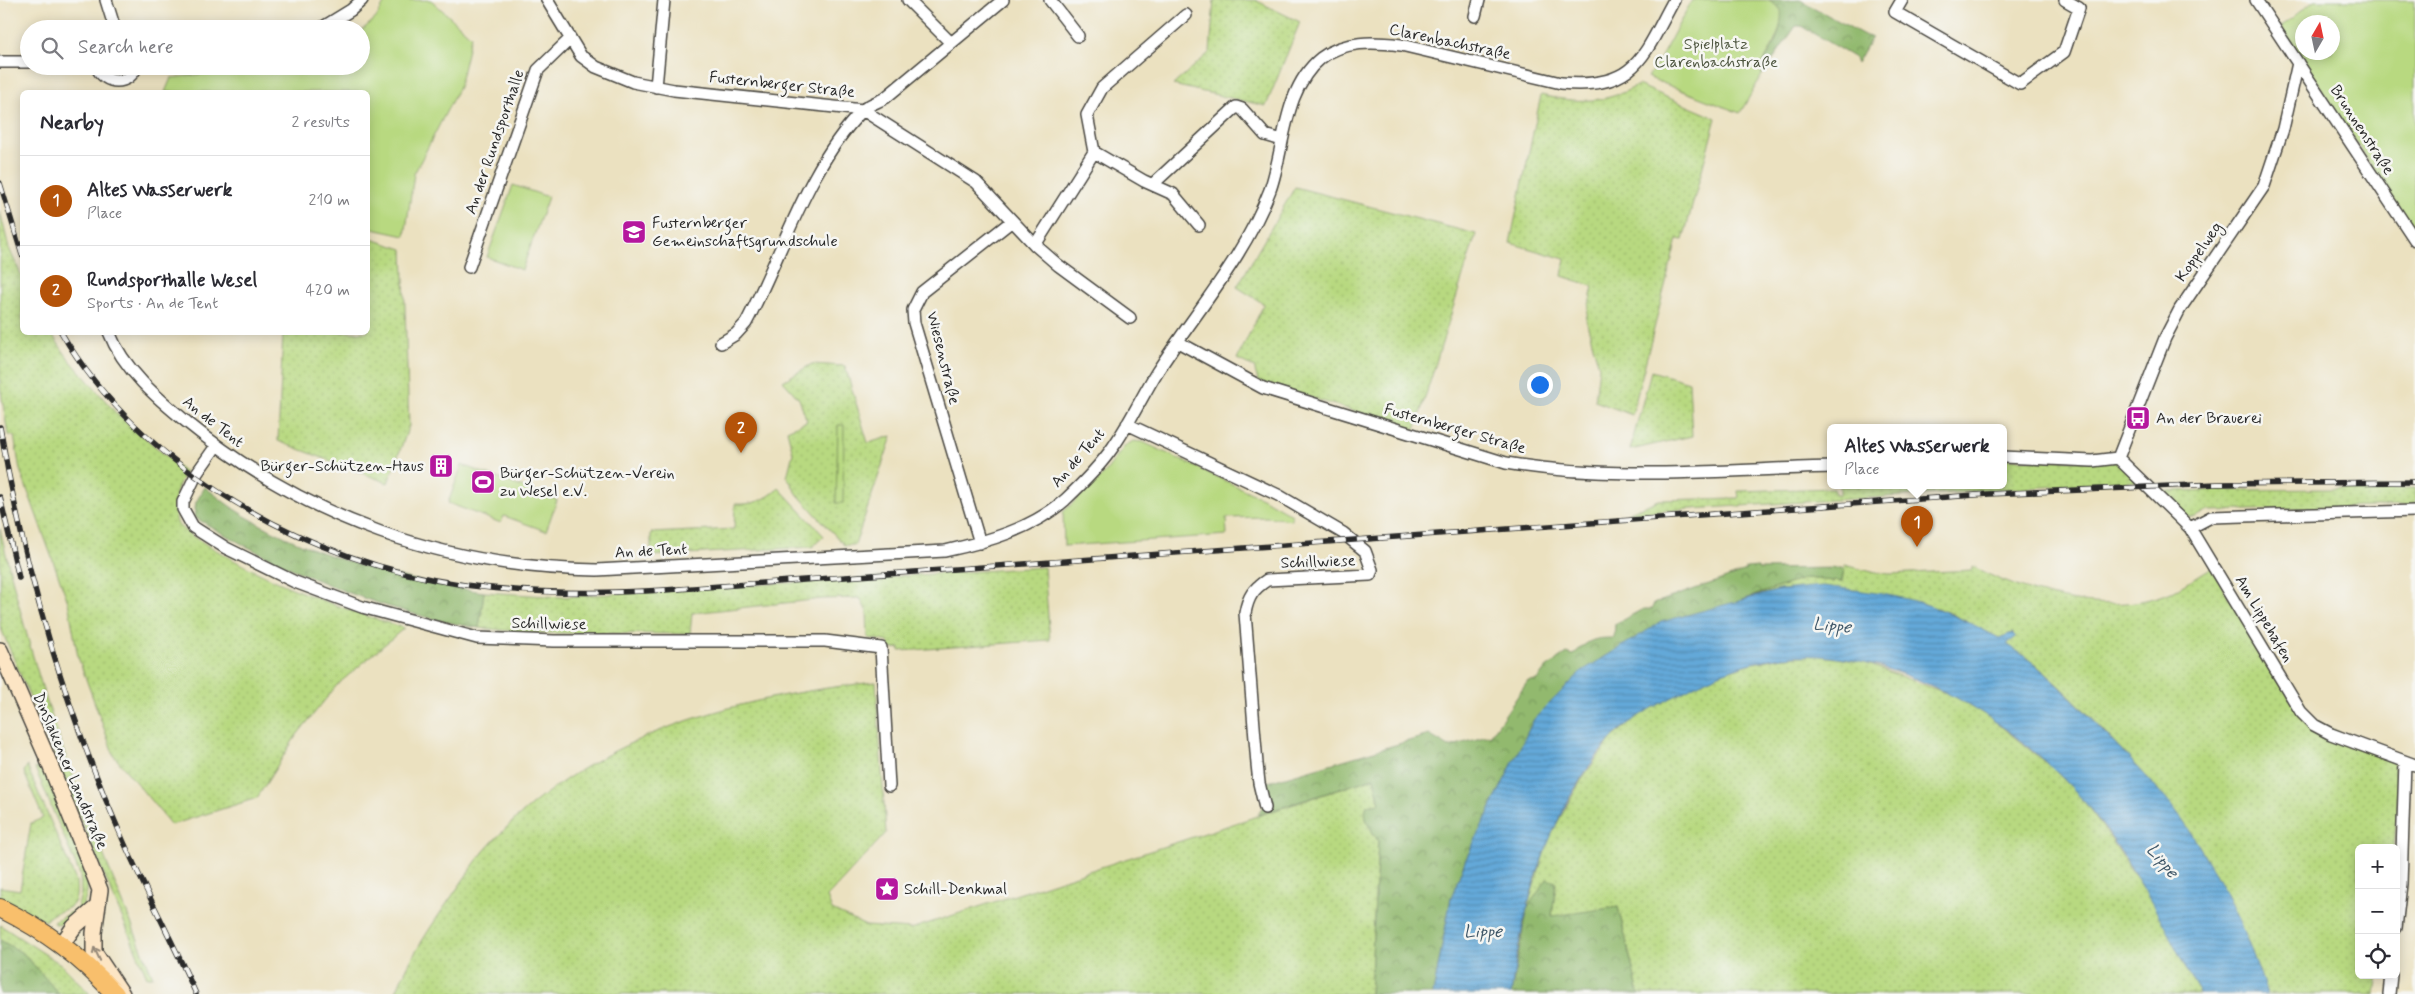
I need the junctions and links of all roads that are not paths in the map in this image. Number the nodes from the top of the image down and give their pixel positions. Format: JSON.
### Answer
{"nodes":[{"id":1,"x":106,"y":0,"type":"edge"},
{"id":2,"x":362,"y":0,"type":"edge"},
{"id":3,"x":547,"y":0,"type":"edge"},
{"id":4,"x":664,"y":0,"type":"edge"},
{"id":5,"x":908,"y":0,"type":"edge"},
{"id":6,"x":1003,"y":0,"type":"edge"},
{"id":7,"x":1050,"y":0,"type":"edge"},
{"id":8,"x":1479,"y":0,"type":"edge"},
{"id":9,"x":1674,"y":0,"type":"edge"},
{"id":10,"x":1902,"y":0,"type":"edge"},
{"id":11,"x":2065,"y":0,"type":"edge"},
{"id":12,"x":2256,"y":0,"type":"edge"},
{"id":13,"x":1186,"y":16,"type":"dead end"},
{"id":14,"x":1475,"y":16,"type":"dead end"},
{"id":15,"x":112,"y":20,"type":"edge"},
{"id":16,"x":335,"y":20,"type":"edge"},
{"id":17,"x":1078,"y":36,"type":"dead end"},
{"id":18,"x":570,"y":39,"type":"junction"},
{"id":19,"x":950,"y":42,"type":"junction"},
{"id":20,"x":0,"y":62,"type":"edge"},
{"id":21,"x":20,"y":62,"type":"edge"},
{"id":22,"x":2298,"y":63,"type":"junction"},
{"id":23,"x":102,"y":75,"type":"edge"},
{"id":24,"x":130,"y":75,"type":"edge"},
{"id":25,"x":115,"y":87,"type":"edge"},
{"id":26,"x":656,"y":87,"type":"junction"},
{"id":27,"x":863,"y":110,"type":"junction"},
{"id":28,"x":1282,"y":140,"type":"junction"},
{"id":29,"x":1094,"y":152,"type":"junction"},
{"id":30,"x":1153,"y":184,"type":"junction"},
{"id":31,"x":1012,"y":221,"type":"junction"},
{"id":32,"x":1200,"y":225,"type":"dead end"},
{"id":33,"x":2415,"y":240,"type":"edge"},
{"id":34,"x":1035,"y":245,"type":"junction"},
{"id":35,"x":469,"y":267,"type":"dead end"},
{"id":36,"x":1130,"y":318,"type":"dead end"},
{"id":37,"x":111,"y":335,"type":"edge"},
{"id":38,"x":1178,"y":342,"type":"junction"},
{"id":39,"x":721,"y":344,"type":"dead end"},
{"id":40,"x":1127,"y":424,"type":"junction"},
{"id":41,"x":216,"y":446,"type":"junction"},
{"id":42,"x":2007,"y":457,"type":"edge"},
{"id":43,"x":2118,"y":458,"type":"junction"},
{"id":44,"x":1827,"y":467,"type":"edge"},
{"id":45,"x":2415,"y":511,"type":"edge"},
{"id":46,"x":2190,"y":528,"type":"junction"},
{"id":47,"x":980,"y":543,"type":"junction"},
{"id":48,"x":0,"y":650,"type":"edge"},
{"id":49,"x":2410,"y":764,"type":"edge"},
{"id":50,"x":889,"y":786,"type":"dead end"},
{"id":51,"x":1266,"y":808,"type":"dead end"},
{"id":52,"x":2400,"y":893,"type":"edge"},
{"id":53,"x":97,"y":907,"type":"junction"},
{"id":54,"x":0,"y":908,"type":"edge"},
{"id":55,"x":62,"y":944,"type":"junction"},
{"id":56,"x":2391,"y":979,"type":"edge"},
{"id":57,"x":115,"y":994,"type":"edge"},
{"id":58,"x":122,"y":994,"type":"edge"},
{"id":59,"x":2389,"y":994,"type":"edge"}],
"edges":[{"from":1,"to":15,"type":"street"},
{"from":2,"to":16,"type":"street"},
{"from":3,"to":18,"type":"street","name":"Fusternberger Straße"},
{"from":4,"to":26,"type":"street"},
{"from":5,"to":19,"type":"street"},
{"from":6,"to":19,"type":"street"},
{"from":7,"to":17,"type":"street"},
{"from":8,"to":14,"type":"street"},
{"from":9,"to":28,"type":"street","name":"Clarenbachstraße"},
{"from":10,"to":11,"type":"street"},
{"from":12,"to":22,"type":"street","name":"Brunnenstraße"},
{"from":13,"to":29,"type":"street"},
{"from":18,"to":26,"type":"street","name":"Fusternberger Straße"},
{"from":18,"to":35,"type":"street","name":"An der Rundsporthalle"},
{"from":19,"to":27,"type":"street"},
{"from":20,"to":21,"type":"street"},
{"from":22,"to":33,"type":"street","name":"Brunnenstraße"},
{"from":22,"to":43,"type":"street","name":"Koppelweg"},
{"from":23,"to":25,"type":"street"},
{"from":24,"to":25,"type":"street"},
{"from":26,"to":27,"type":"street","name":"Fusternberger Straße"},
{"from":27,"to":31,"type":"street","name":"Fusternberger Straße"},
{"from":27,"to":39,"type":"street"},
{"from":28,"to":30,"type":"street"},
{"from":28,"to":38,"type":"street","name":"Clarenbachstraße"},
{"from":29,"to":30,"type":"street"},
{"from":29,"to":34,"type":"street"},
{"from":30,"to":32,"type":"street"},
{"from":31,"to":34,"type":"street","name":"Fusternberger Straße"},
{"from":31,"to":47,"type":"street","name":"Wiesenstraße"},
{"from":34,"to":36,"type":"street","name":"Fusternberger Straße"},
{"from":37,"to":41,"type":"street","name":"An de Tent"},
{"from":38,"to":40,"type":"street","name":"An de Tent"},
{"from":38,"to":44,"type":"street","name":"Fusternberger Straße"},
{"from":40,"to":47,"type":"street","name":"An de Tent"},
{"from":40,"to":51,"type":"street","name":"Schillwiese"},
{"from":41,"to":47,"type":"street","name":"An de Tent"},
{"from":41,"to":50,"type":"street","name":"Schillwiese"},
{"from":42,"to":43,"type":"street"},
{"from":43,"to":46,"type":"street","name":"Am Lippehafen"},
{"from":45,"to":46,"type":"street"},
{"from":46,"to":49,"type":"street","name":"Am Lippehafen"},
{"from":48,"to":53,"type":"main road","name":"Dinslakener Landstraße"},
{"from":49,"to":52,"type":"street","name":"Am Lippehafen"},
{"from":53,"to":55,"type":"main road"},
{"from":58,"to":53,"type":"main road","name":"Dinslakener Landstraße","one_way":true},
{"from":54,"to":55,"type":"main road"},
{"from":55,"to":57,"type":"main road"},
{"from":56,"to":59,"type":"street"}]}
